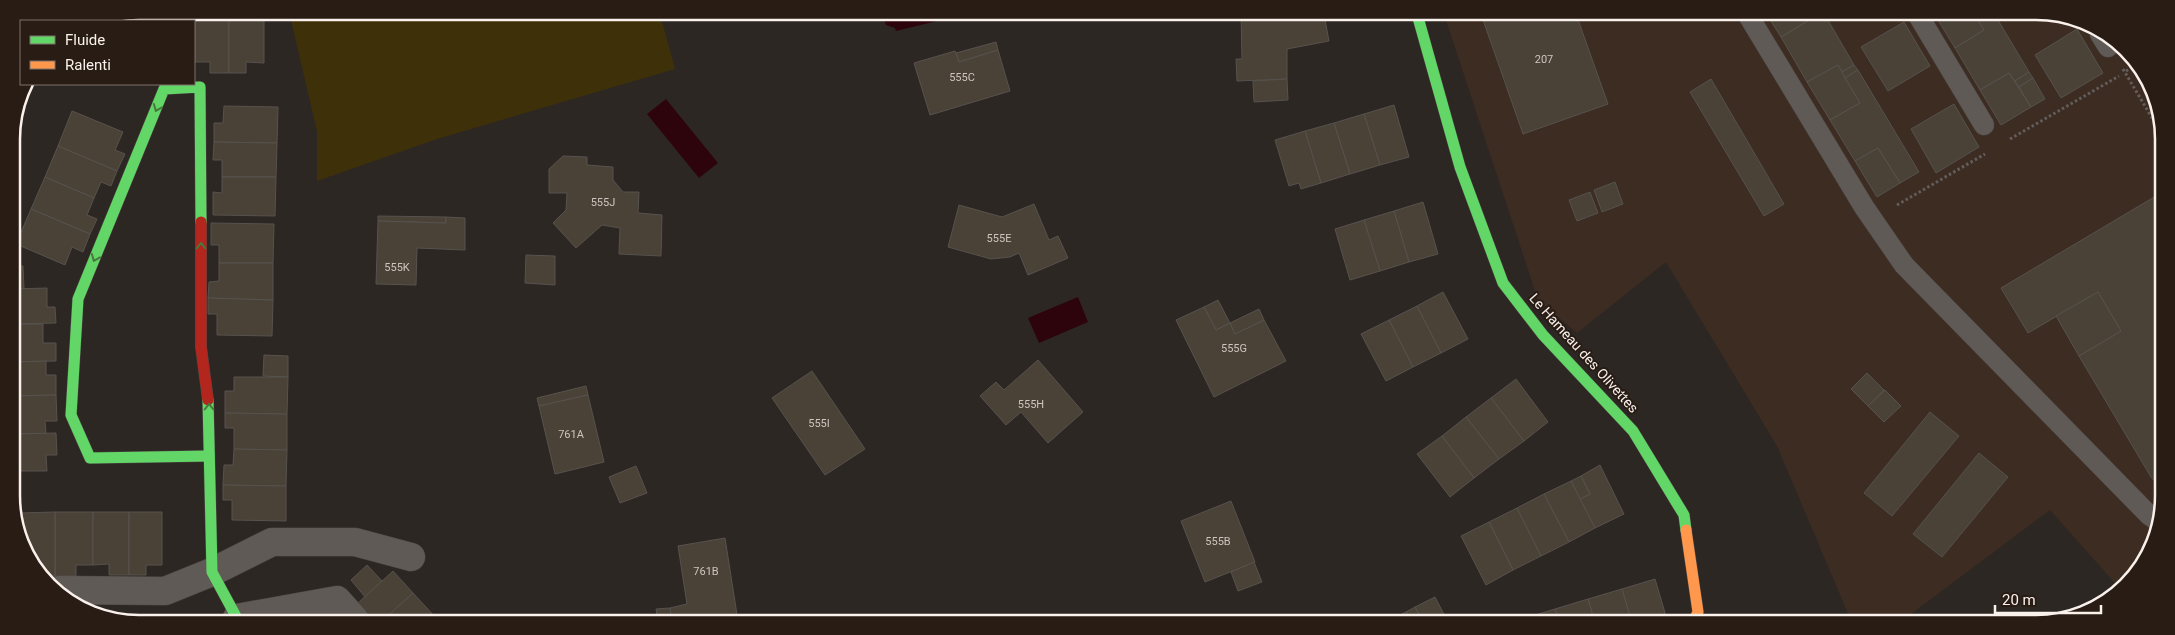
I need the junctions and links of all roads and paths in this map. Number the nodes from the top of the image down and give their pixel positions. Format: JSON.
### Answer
{"nodes":[{"id":1,"x":1419,"y":20,"type":"edge"},
{"id":2,"x":1751,"y":20,"type":"edge"},
{"id":3,"x":1921,"y":20,"type":"edge"},
{"id":4,"x":2106,"y":44,"type":"edge"},
{"id":5,"x":2154,"y":121,"type":"edge"},
{"id":6,"x":1984,"y":126,"type":"dead end"},
{"id":7,"x":209,"y":456,"type":"junction"},
{"id":8,"x":2153,"y":517,"type":"edge"},
{"id":9,"x":411,"y":557,"type":"dead end"},
{"id":10,"x":212,"y":572,"type":"junction"},
{"id":11,"x":67,"y":590,"type":"edge"},
{"id":12,"x":236,"y":615,"type":"edge"},
{"id":13,"x":259,"y":615,"type":"edge"},
{"id":14,"x":351,"y":615,"type":"edge"},
{"id":15,"x":1697,"y":615,"type":"edge"}],
"edges":[{"from":1,"to":15,"type":"street","name":"Le Hameau des Olivettes"},
{"from":2,"to":8,"type":"lane"},
{"from":3,"to":6,"type":"lane"},
{"from":4,"to":5,"type":"path"},
{"from":7,"to":7,"type":"street","one_way":true},
{"from":7,"to":10,"type":"street"},
{"from":9,"to":10,"type":"street"},
{"from":10,"to":11,"type":"street"},
{"from":10,"to":12,"type":"street"},
{"from":13,"to":14,"type":"street"}]}
